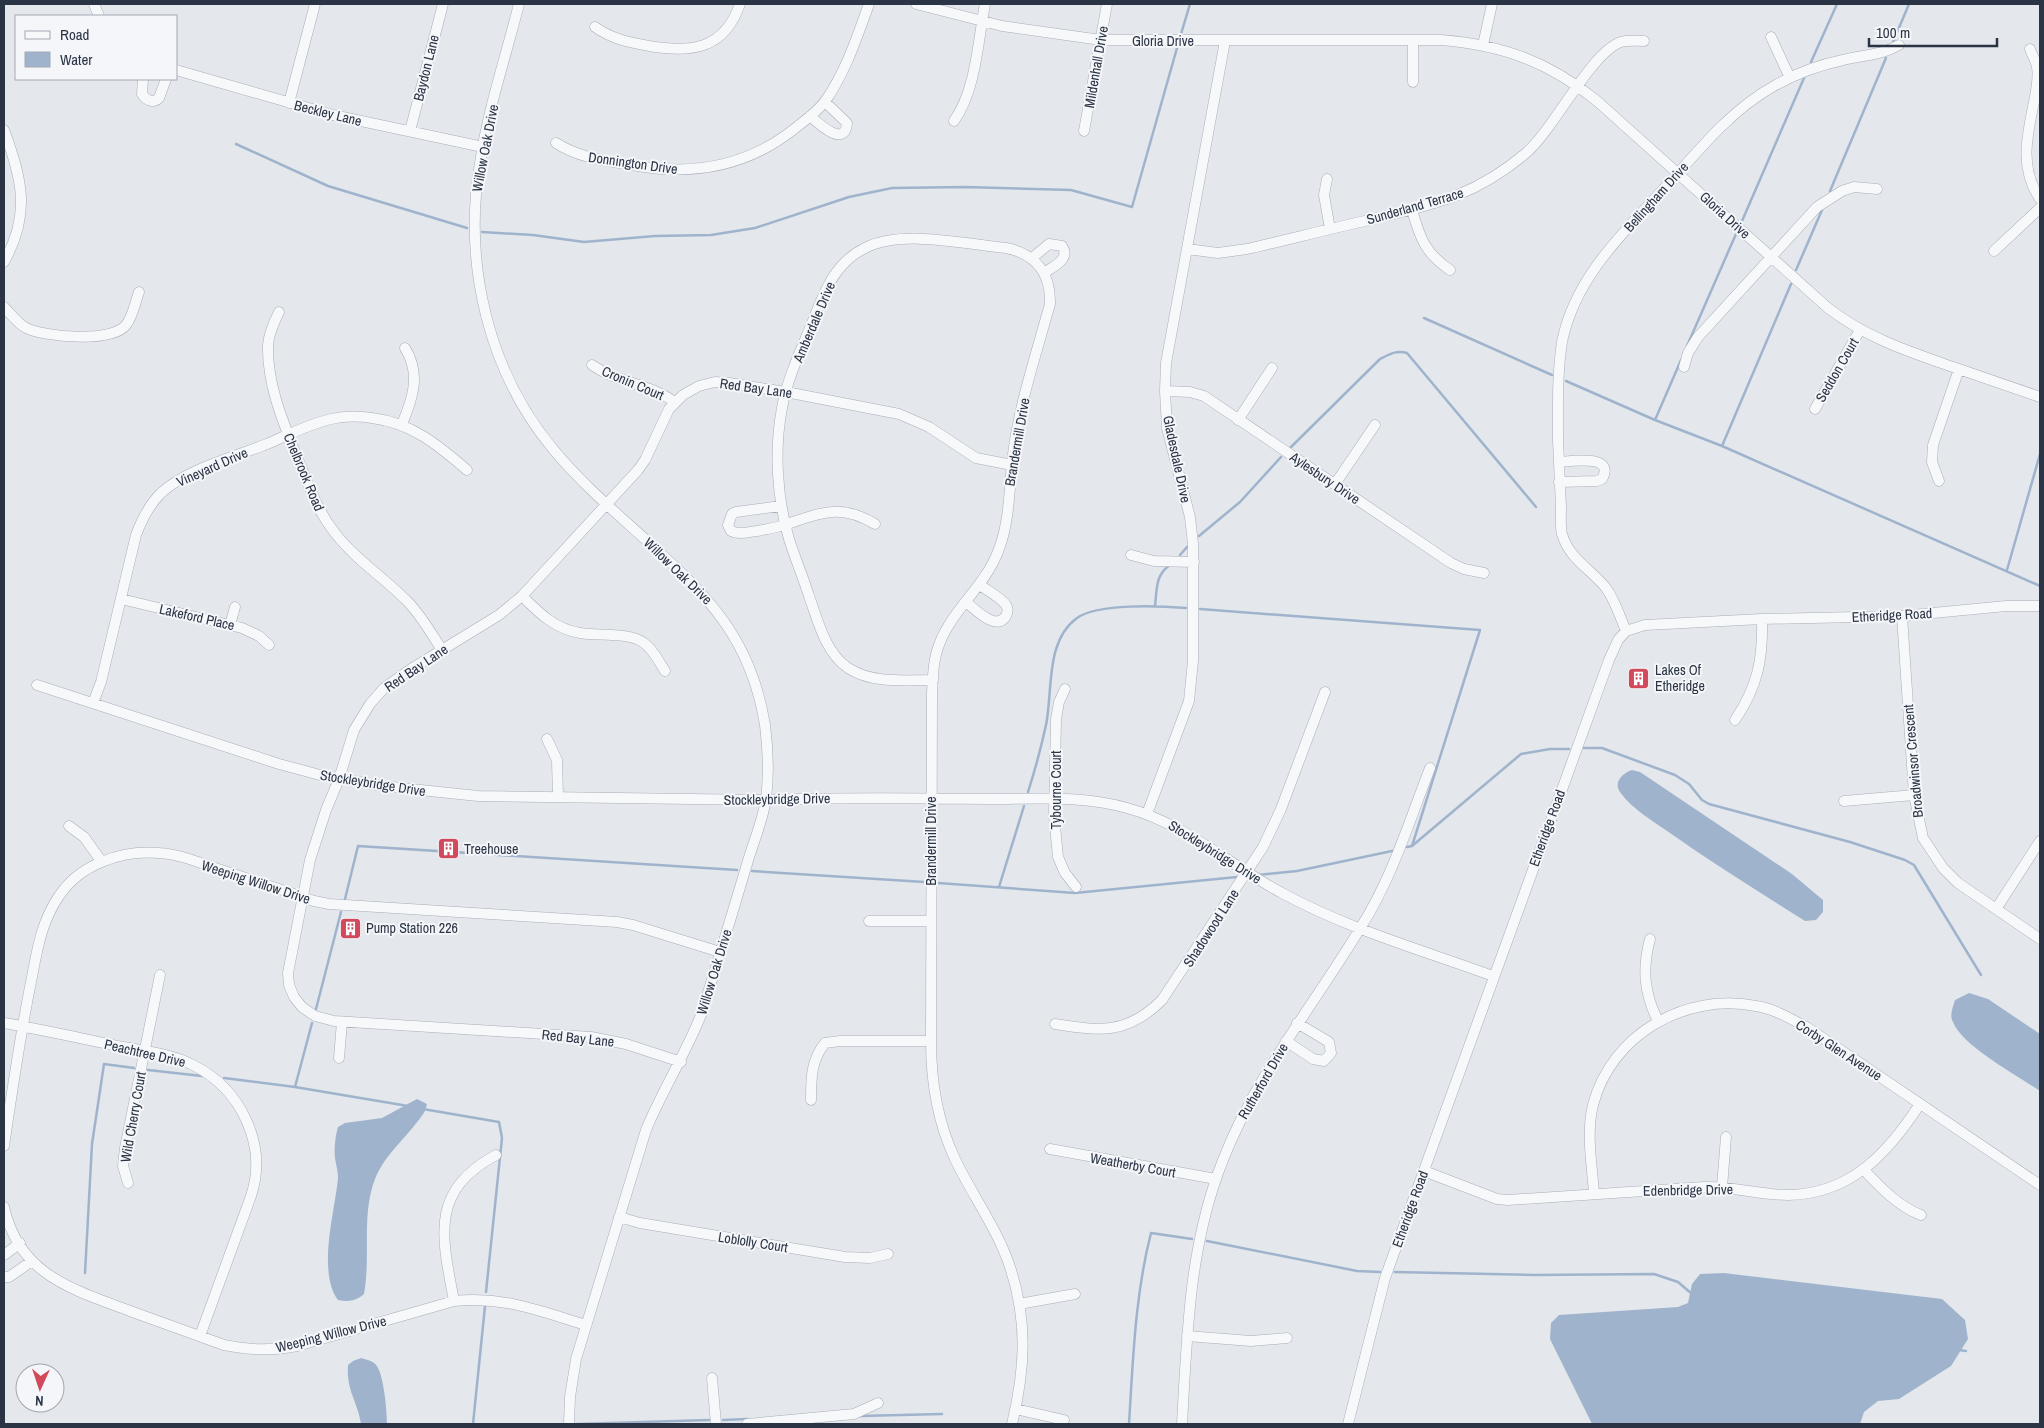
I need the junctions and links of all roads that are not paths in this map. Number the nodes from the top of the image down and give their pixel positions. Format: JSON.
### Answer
{"nodes":[{"id":1,"x":314,"y":4,"type":"edge"},
{"id":2,"x":443,"y":4,"type":"edge"},
{"id":3,"x":519,"y":4,"type":"edge"},
{"id":4,"x":740,"y":4,"type":"edge"},
{"id":5,"x":869,"y":4,"type":"edge"},
{"id":6,"x":916,"y":4,"type":"edge"},
{"id":7,"x":985,"y":4,"type":"edge"},
{"id":8,"x":1107,"y":4,"type":"edge"},
{"id":9,"x":1492,"y":4,"type":"edge"},
{"id":10,"x":982,"y":22,"type":"junction"},
{"id":11,"x":594,"y":27,"type":"dead end"},
{"id":12,"x":1771,"y":37,"type":"dead end"},
{"id":13,"x":1101,"y":40,"type":"junction"},
{"id":14,"x":1413,"y":40,"type":"junction"},
{"id":15,"x":1225,"y":41,"type":"junction"},
{"id":16,"x":1644,"y":41,"type":"dead end"},
{"id":17,"x":1483,"y":45,"type":"junction"},
{"id":18,"x":1899,"y":45,"type":"dead end"},
{"id":19,"x":2030,"y":49,"type":"dead end"},
{"id":20,"x":178,"y":71,"type":"edge"},
{"id":21,"x":1790,"y":78,"type":"junction"},
{"id":22,"x":143,"y":80,"type":"edge"},
{"id":23,"x":166,"y":80,"type":"edge"},
{"id":24,"x":2039,"y":81,"type":"edge"},
{"id":25,"x":1413,"y":82,"type":"dead end"},
{"id":26,"x":1579,"y":86,"type":"junction"},
{"id":27,"x":825,"y":102,"type":"junction"},
{"id":28,"x":289,"y":103,"type":"junction"},
{"id":29,"x":810,"y":116,"type":"junction"},
{"id":30,"x":954,"y":121,"type":"dead end"},
{"id":31,"x":4,"y":130,"type":"edge"},
{"id":32,"x":1084,"y":131,"type":"dead end"},
{"id":33,"x":410,"y":132,"type":"junction"},
{"id":34,"x":556,"y":143,"type":"dead end"},
{"id":35,"x":483,"y":147,"type":"junction"},
{"id":36,"x":1678,"y":173,"type":"junction"},
{"id":37,"x":1327,"y":179,"type":"dead end"},
{"id":38,"x":1877,"y":189,"type":"dead end"},
{"id":39,"x":2040,"y":199,"type":"edge"},
{"id":40,"x":2040,"y":208,"type":"edge"},
{"id":41,"x":1412,"y":210,"type":"junction"},
{"id":42,"x":1330,"y":229,"type":"junction"},
{"id":43,"x":1187,"y":249,"type":"junction"},
{"id":44,"x":1994,"y":251,"type":"dead end"},
{"id":45,"x":1770,"y":256,"type":"junction"},
{"id":46,"x":4,"y":262,"type":"edge"},
{"id":47,"x":1038,"y":265,"type":"joint"},
{"id":48,"x":1450,"y":270,"type":"dead end"},
{"id":49,"x":139,"y":292,"type":"dead end"},
{"id":50,"x":4,"y":307,"type":"edge"},
{"id":51,"x":279,"y":312,"type":"dead end"},
{"id":52,"x":1860,"y":330,"type":"junction"},
{"id":53,"x":405,"y":348,"type":"dead end"},
{"id":54,"x":592,"y":365,"type":"dead end"},
{"id":55,"x":1684,"y":367,"type":"dead end"},
{"id":56,"x":1272,"y":368,"type":"dead end"},
{"id":57,"x":1959,"y":369,"type":"junction"},
{"id":58,"x":1165,"y":391,"type":"junction"},
{"id":59,"x":786,"y":392,"type":"junction"},
{"id":60,"x":2040,"y":397,"type":"edge"},
{"id":61,"x":675,"y":402,"type":"junction"},
{"id":62,"x":1815,"y":409,"type":"dead end"},
{"id":63,"x":1238,"y":420,"type":"junction"},
{"id":64,"x":402,"y":424,"type":"junction"},
{"id":65,"x":1375,"y":424,"type":"dead end"},
{"id":66,"x":288,"y":435,"type":"junction"},
{"id":67,"x":1558,"y":462,"type":"junction"},
{"id":68,"x":1012,"y":465,"type":"junction"},
{"id":69,"x":467,"y":470,"type":"dead end"},
{"id":70,"x":1939,"y":481,"type":"dead end"},
{"id":71,"x":1559,"y":482,"type":"junction"},
{"id":72,"x":1335,"y":484,"type":"junction"},
{"id":73,"x":607,"y":504,"type":"junction"},
{"id":74,"x":782,"y":506,"type":"junction"},
{"id":75,"x":874,"y":524,"type":"dead end"},
{"id":76,"x":786,"y":525,"type":"junction"},
{"id":77,"x":1131,"y":555,"type":"dead end"},
{"id":78,"x":1194,"y":562,"type":"junction"},
{"id":79,"x":1484,"y":573,"type":"dead end"},
{"id":80,"x":980,"y":585,"type":"junction"},
{"id":81,"x":522,"y":596,"type":"junction"},
{"id":82,"x":121,"y":599,"type":"junction"},
{"id":83,"x":966,"y":602,"type":"junction"},
{"id":84,"x":235,"y":606,"type":"dead end"},
{"id":85,"x":2040,"y":606,"type":"edge"},
{"id":86,"x":1902,"y":616,"type":"junction"},
{"id":87,"x":1762,"y":619,"type":"junction"},
{"id":88,"x":230,"y":625,"type":"junction"},
{"id":89,"x":1626,"y":631,"type":"junction"},
{"id":90,"x":269,"y":645,"type":"dead end"},
{"id":91,"x":442,"y":650,"type":"junction"},
{"id":92,"x":665,"y":671,"type":"dead end"},
{"id":93,"x":933,"y":680,"type":"junction"},
{"id":94,"x":37,"y":685,"type":"dead end"},
{"id":95,"x":1066,"y":689,"type":"dead end"},
{"id":96,"x":1325,"y":692,"type":"dead end"},
{"id":97,"x":92,"y":703,"type":"junction"},
{"id":98,"x":1735,"y":720,"type":"dead end"},
{"id":99,"x":547,"y":739,"type":"dead end"},
{"id":100,"x":1430,"y":768,"type":"dead end"},
{"id":101,"x":339,"y":779,"type":"junction"},
{"id":102,"x":1914,"y":795,"type":"junction"},
{"id":103,"x":558,"y":797,"type":"junction"},
{"id":104,"x":931,"y":798,"type":"junction"},
{"id":105,"x":1056,"y":799,"type":"junction"},
{"id":106,"x":766,"y":800,"type":"junction"},
{"id":107,"x":1844,"y":801,"type":"dead end"},
{"id":108,"x":1147,"y":814,"type":"junction"},
{"id":109,"x":69,"y":826,"type":"dead end"},
{"id":110,"x":2040,"y":841,"type":"edge"},
{"id":111,"x":102,"y":862,"type":"junction"},
{"id":112,"x":1248,"y":872,"type":"junction"},
{"id":113,"x":1076,"y":887,"type":"dead end"},
{"id":114,"x":302,"y":897,"type":"junction"},
{"id":115,"x":1996,"y":910,"type":"junction"},
{"id":116,"x":868,"y":921,"type":"dead end"},
{"id":117,"x":931,"y":922,"type":"junction"},
{"id":118,"x":1361,"y":928,"type":"junction"},
{"id":119,"x":1650,"y":939,"type":"dead end"},
{"id":120,"x":2040,"y":939,"type":"edge"},
{"id":121,"x":720,"y":952,"type":"junction"},
{"id":122,"x":160,"y":976,"type":"dead end"},
{"id":123,"x":1493,"y":976,"type":"junction"},
{"id":124,"x":1658,"y":1021,"type":"junction"},
{"id":125,"x":342,"y":1022,"type":"junction"},
{"id":126,"x":4,"y":1023,"type":"edge"},
{"id":127,"x":1297,"y":1023,"type":"junction"},
{"id":128,"x":1055,"y":1024,"type":"dead end"},
{"id":129,"x":22,"y":1026,"type":"junction"},
{"id":130,"x":930,"y":1041,"type":"junction"},
{"id":131,"x":1286,"y":1041,"type":"junction"},
{"id":132,"x":145,"y":1051,"type":"junction"},
{"id":133,"x":339,"y":1058,"type":"dead end"},
{"id":134,"x":680,"y":1062,"type":"junction"},
{"id":135,"x":811,"y":1100,"type":"dead end"},
{"id":136,"x":1920,"y":1104,"type":"junction"},
{"id":137,"x":1726,"y":1138,"type":"dead end"},
{"id":138,"x":4,"y":1146,"type":"edge"},
{"id":139,"x":1050,"y":1149,"type":"dead end"},
{"id":140,"x":496,"y":1155,"type":"dead end"},
{"id":141,"x":1864,"y":1170,"type":"junction"},
{"id":142,"x":1424,"y":1171,"type":"junction"},
{"id":143,"x":1216,"y":1179,"type":"junction"},
{"id":144,"x":128,"y":1183,"type":"dead end"},
{"id":145,"x":2040,"y":1185,"type":"edge"},
{"id":146,"x":1722,"y":1186,"type":"junction"},
{"id":147,"x":1594,"y":1193,"type":"junction"},
{"id":148,"x":4,"y":1207,"type":"edge"},
{"id":149,"x":1921,"y":1215,"type":"dead end"},
{"id":150,"x":619,"y":1217,"type":"junction"},
{"id":151,"x":20,"y":1243,"type":"junction"},
{"id":152,"x":888,"y":1254,"type":"dead end"},
{"id":153,"x":4,"y":1255,"type":"edge"},
{"id":154,"x":32,"y":1261,"type":"junction"},
{"id":155,"x":4,"y":1277,"type":"edge"},
{"id":156,"x":1075,"y":1294,"type":"dead end"},
{"id":157,"x":454,"y":1301,"type":"junction"},
{"id":158,"x":1019,"y":1304,"type":"junction"},
{"id":159,"x":586,"y":1325,"type":"junction"},
{"id":160,"x":200,"y":1336,"type":"junction"},
{"id":161,"x":1187,"y":1336,"type":"junction"},
{"id":162,"x":1287,"y":1338,"type":"dead end"},
{"id":163,"x":712,"y":1378,"type":"dead end"},
{"id":164,"x":878,"y":1402,"type":"dead end"},
{"id":165,"x":1016,"y":1409,"type":"junction"},
{"id":166,"x":1064,"y":1420,"type":"dead end"},
{"id":167,"x":569,"y":1424,"type":"edge"},
{"id":168,"x":716,"y":1424,"type":"edge"},
{"id":169,"x":747,"y":1424,"type":"edge"},
{"id":170,"x":1012,"y":1424,"type":"edge"},
{"id":171,"x":1182,"y":1424,"type":"edge"},
{"id":172,"x":1348,"y":1424,"type":"edge"}],
"edges":[{"from":1,"to":28,"type":"street"},
{"from":2,"to":33,"type":"street","name":"Baydon Lane"},
{"from":3,"to":35,"type":"street","name":"Willow Oak Drive"},
{"from":4,"to":11,"type":"street"},
{"from":5,"to":27,"type":"street","name":"Donnington Drive"},
{"from":6,"to":10,"type":"street","name":"Gloria Drive"},
{"from":7,"to":10,"type":"street"},
{"from":8,"to":13,"type":"street","name":"Mildenhall Drive"},
{"from":9,"to":17,"type":"street"},
{"from":10,"to":13,"type":"street","name":"Gloria Drive"},
{"from":10,"to":30,"type":"street"},
{"from":12,"to":21,"type":"street"},
{"from":13,"to":15,"type":"street","name":"Gloria Drive"},
{"from":13,"to":32,"type":"street","name":"Mildenhall Drive"},
{"from":14,"to":15,"type":"street","name":"Gloria Drive"},
{"from":14,"to":17,"type":"street","name":"Gloria Drive"},
{"from":14,"to":25,"type":"street"},
{"from":15,"to":43,"type":"street","name":"Gladesdale Drive"},
{"from":16,"to":26,"type":"street","name":"Sunderland Terrace"},
{"from":17,"to":26,"type":"street","name":"Gloria Drive"},
{"from":18,"to":21,"type":"street","name":"Bellingham Drive"},
{"from":19,"to":24,"type":"street"},
{"from":20,"to":28,"type":"street","name":"Beckley Lane"},
{"from":21,"to":36,"type":"street","name":"Bellingham Drive"},
{"from":22,"to":23,"type":"street"},
{"from":24,"to":39,"type":"street"},
{"from":26,"to":36,"type":"street","name":"Gloria Drive"},
{"from":26,"to":41,"type":"street","name":"Sunderland Terrace"},
{"from":27,"to":29,"type":"street","name":"Donnington Drive"},
{"from":27,"to":29,"type":"street"},
{"from":28,"to":33,"type":"street","name":"Beckley Lane"},
{"from":29,"to":34,"type":"street","name":"Donnington Drive"},
{"from":31,"to":46,"type":"street"},
{"from":33,"to":35,"type":"street","name":"Beckley Lane"},
{"from":35,"to":73,"type":"street","name":"Willow Oak Drive"},
{"from":36,"to":45,"type":"street","name":"Gloria Drive"},
{"from":36,"to":67,"type":"street","name":"Bellingham Drive"},
{"from":37,"to":42,"type":"street"},
{"from":38,"to":45,"type":"street"},
{"from":40,"to":44,"type":"street"},
{"from":41,"to":42,"type":"street","name":"Sunderland Terrace"},
{"from":41,"to":48,"type":"street"},
{"from":42,"to":43,"type":"street","name":"Sunderland Terrace"},
{"from":43,"to":58,"type":"street","name":"Gladesdale Drive"},
{"from":45,"to":52,"type":"street","name":"Gloria Drive"},
{"from":45,"to":55,"type":"street"},
{"from":47,"to":59,"type":"street","name":"Amberdale Drive"},
{"from":47,"to":68,"type":"street","name":"Brandermill Drive"},
{"from":49,"to":50,"type":"street"},
{"from":51,"to":66,"type":"street","name":"Chelbrook Road"},
{"from":52,"to":57,"type":"street","name":"Gloria Drive"},
{"from":52,"to":62,"type":"street","name":"Seddon Court"},
{"from":53,"to":64,"type":"street"},
{"from":54,"to":61,"type":"street","name":"Cronin Court"},
{"from":56,"to":63,"type":"street"},
{"from":57,"to":60,"type":"street","name":"Gloria Drive"},
{"from":57,"to":70,"type":"street"},
{"from":58,"to":63,"type":"street","name":"Aylesbury Drive"},
{"from":58,"to":78,"type":"street","name":"Gladesdale Drive"},
{"from":59,"to":61,"type":"street","name":"Red Bay Lane"},
{"from":59,"to":68,"type":"street","name":"Red Bay Lane"},
{"from":59,"to":74,"type":"street","name":"Amberdale Drive"},
{"from":61,"to":73,"type":"street","name":"Red Bay Lane"},
{"from":63,"to":72,"type":"street","name":"Aylesbury Drive"},
{"from":64,"to":66,"type":"street","name":"Vineyard Drive"},
{"from":64,"to":69,"type":"street","name":"Vineyard Drive"},
{"from":65,"to":72,"type":"street"},
{"from":66,"to":82,"type":"street","name":"Vineyard Drive"},
{"from":66,"to":91,"type":"street","name":"Chelbrook Road"},
{"from":67,"to":71,"type":"street","name":"Bellingham Drive"},
{"from":67,"to":71,"type":"street"},
{"from":68,"to":80,"type":"street","name":"Brandermill Drive"},
{"from":71,"to":89,"type":"street","name":"Bellingham Drive"},
{"from":72,"to":79,"type":"street","name":"Aylesbury Drive"},
{"from":73,"to":81,"type":"street","name":"Red Bay Lane"},
{"from":73,"to":106,"type":"street","name":"Willow Oak Drive"},
{"from":74,"to":76,"type":"street","name":"Amberdale Drive"},
{"from":74,"to":76,"type":"street"},
{"from":75,"to":76,"type":"street"},
{"from":76,"to":93,"type":"street","name":"Amberdale Drive"},
{"from":77,"to":78,"type":"street"},
{"from":78,"to":108,"type":"street","name":"Gladesdale Drive"},
{"from":80,"to":83,"type":"street","name":"Brandermill Drive"},
{"from":80,"to":83,"type":"street"},
{"from":81,"to":91,"type":"street","name":"Red Bay Lane"},
{"from":81,"to":92,"type":"street"},
{"from":82,"to":88,"type":"street","name":"Lakeford Place"},
{"from":82,"to":97,"type":"street","name":"Vineyard Drive"},
{"from":83,"to":93,"type":"street","name":"Brandermill Drive"},
{"from":84,"to":88,"type":"street"},
{"from":85,"to":86,"type":"street","name":"Etheridge Road"},
{"from":86,"to":87,"type":"street","name":"Etheridge Road"},
{"from":86,"to":102,"type":"street","name":"Broadwinsor Crescent"},
{"from":87,"to":89,"type":"street","name":"Etheridge Road"},
{"from":87,"to":98,"type":"street"},
{"from":88,"to":90,"type":"street","name":"Lakeford Place"},
{"from":89,"to":123,"type":"street","name":"Etheridge Road"},
{"from":91,"to":101,"type":"street","name":"Red Bay Lane"},
{"from":93,"to":104,"type":"street","name":"Brandermill Drive"},
{"from":94,"to":97,"type":"street","name":"Stockleybridge Drive"},
{"from":95,"to":105,"type":"street","name":"Tybourne Court"},
{"from":96,"to":112,"type":"street","name":"Shadowood Lane"},
{"from":97,"to":101,"type":"street","name":"Stockleybridge Drive"},
{"from":99,"to":103,"type":"street"},
{"from":100,"to":118,"type":"street","name":"Rutherford Drive"},
{"from":101,"to":103,"type":"street","name":"Stockleybridge Drive"},
{"from":101,"to":114,"type":"street","name":"Red Bay Lane"},
{"from":102,"to":107,"type":"street"},
{"from":102,"to":115,"type":"street","name":"Broadwinsor Crescent"},
{"from":103,"to":106,"type":"street","name":"Stockleybridge Drive"},
{"from":104,"to":105,"type":"street","name":"Stockleybridge Drive"},
{"from":104,"to":106,"type":"street","name":"Stockleybridge Drive"},
{"from":104,"to":117,"type":"street","name":"Brandermill Drive"},
{"from":105,"to":108,"type":"street","name":"Stockleybridge Drive"},
{"from":105,"to":113,"type":"street","name":"Tybourne Court"},
{"from":106,"to":121,"type":"street","name":"Willow Oak Drive"},
{"from":108,"to":112,"type":"street","name":"Stockleybridge Drive"},
{"from":109,"to":111,"type":"street"},
{"from":110,"to":115,"type":"street"},
{"from":111,"to":114,"type":"street","name":"Weeping Willow Drive"},
{"from":111,"to":129,"type":"street","name":"Weeping Willow Drive"},
{"from":112,"to":118,"type":"street","name":"Stockleybridge Drive"},
{"from":112,"to":128,"type":"street","name":"Shadowood Lane"},
{"from":114,"to":121,"type":"street","name":"Weeping Willow Drive"},
{"from":114,"to":125,"type":"street","name":"Red Bay Lane"},
{"from":115,"to":120,"type":"street","name":"Broadwinsor Crescent"},
{"from":116,"to":117,"type":"street"},
{"from":117,"to":130,"type":"street","name":"Brandermill Drive"},
{"from":118,"to":123,"type":"street","name":"Stockleybridge Drive"},
{"from":118,"to":127,"type":"street","name":"Rutherford Drive"},
{"from":119,"to":124,"type":"street"},
{"from":121,"to":134,"type":"street","name":"Willow Oak Drive"},
{"from":122,"to":132,"type":"street","name":"Wild Cherry Court"},
{"from":123,"to":142,"type":"street","name":"Etheridge Road"},
{"from":124,"to":136,"type":"street","name":"Corby Glen Avenue"},
{"from":124,"to":147,"type":"street","name":"Corby Glen Avenue"},
{"from":125,"to":133,"type":"street"},
{"from":125,"to":134,"type":"street","name":"Red Bay Lane"},
{"from":126,"to":129,"type":"street","name":"Peachtree Drive"},
{"from":127,"to":131,"type":"street","name":"Rutherford Drive"},
{"from":127,"to":131,"type":"street"},
{"from":129,"to":132,"type":"street","name":"Peachtree Drive"},
{"from":129,"to":138,"type":"street","name":"Weeping Willow Drive"},
{"from":130,"to":135,"type":"street"},
{"from":130,"to":158,"type":"street","name":"Brandermill Drive"},
{"from":131,"to":143,"type":"street","name":"Rutherford Drive"},
{"from":132,"to":144,"type":"street","name":"Wild Cherry Court"},
{"from":132,"to":160,"type":"street","name":"Peachtree Drive"},
{"from":134,"to":150,"type":"street","name":"Willow Oak Drive"},
{"from":136,"to":141,"type":"street","name":"Edenbridge Drive"},
{"from":136,"to":145,"type":"street","name":"Corby Glen Avenue"},
{"from":137,"to":146,"type":"street"},
{"from":139,"to":143,"type":"street","name":"Weatherby Court"},
{"from":140,"to":157,"type":"street"},
{"from":141,"to":146,"type":"street","name":"Edenbridge Drive"},
{"from":141,"to":149,"type":"street"},
{"from":142,"to":147,"type":"street","name":"Edenbridge Drive"},
{"from":142,"to":172,"type":"street","name":"Etheridge Road"},
{"from":143,"to":161,"type":"street","name":"Rutherford Drive"},
{"from":146,"to":147,"type":"street","name":"Edenbridge Drive"},
{"from":148,"to":151,"type":"street","name":"Weeping Willow Drive"},
{"from":150,"to":152,"type":"street","name":"Loblolly Court"},
{"from":150,"to":159,"type":"street","name":"Willow Oak Drive"},
{"from":151,"to":153,"type":"street"},
{"from":151,"to":154,"type":"street","name":"Weeping Willow Drive"},
{"from":154,"to":155,"type":"street"},
{"from":154,"to":160,"type":"street","name":"Weeping Willow Drive"},
{"from":156,"to":158,"type":"street"},
{"from":157,"to":159,"type":"street","name":"Weeping Willow Drive"},
{"from":157,"to":160,"type":"street","name":"Weeping Willow Drive"},
{"from":158,"to":165,"type":"street","name":"Brandermill Drive"},
{"from":159,"to":167,"type":"street","name":"Willow Oak Drive"},
{"from":161,"to":162,"type":"street"},
{"from":161,"to":171,"type":"street","name":"Rutherford Drive"},
{"from":163,"to":168,"type":"street"},
{"from":164,"to":169,"type":"street"},
{"from":165,"to":166,"type":"street"},
{"from":165,"to":170,"type":"street","name":"Brandermill Drive"}]}
